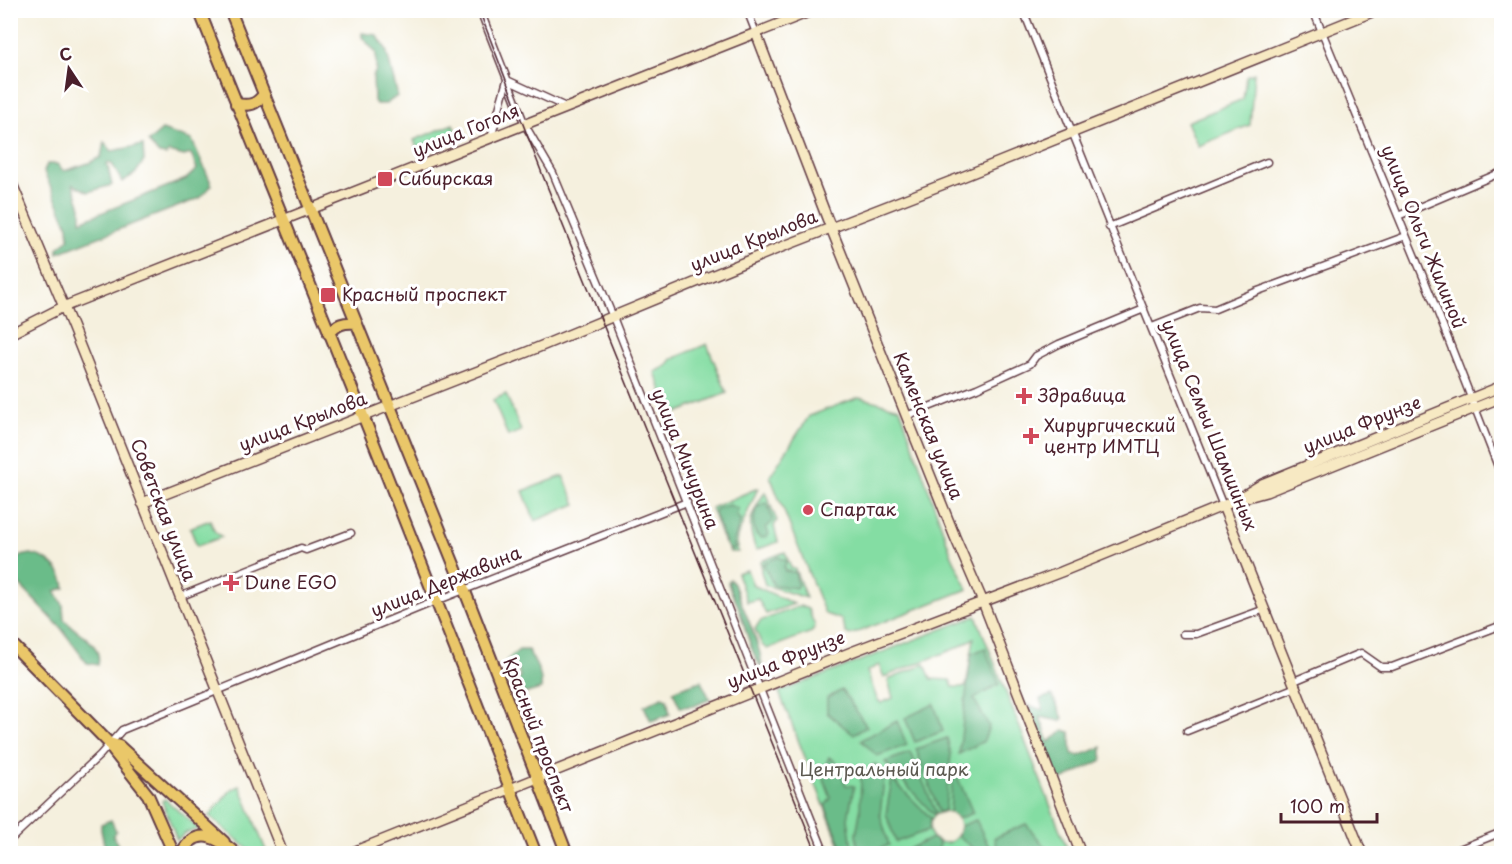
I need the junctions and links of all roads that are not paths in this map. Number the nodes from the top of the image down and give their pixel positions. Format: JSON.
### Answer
{"nodes":[{"id":1,"x":199,"y":10,"type":"edge"},
{"id":2,"x":230,"y":10,"type":"edge"},
{"id":3,"x":480,"y":10,"type":"edge"},
{"id":4,"x":747,"y":10,"type":"edge"},
{"id":5,"x":814,"y":10,"type":"edge"},
{"id":6,"x":1023,"y":10,"type":"edge"},
{"id":7,"x":1313,"y":10,"type":"edge"},
{"id":8,"x":1377,"y":10,"type":"edge"},
{"id":9,"x":1322,"y":32,"type":"junction"},
{"id":10,"x":756,"y":33,"type":"junction"},
{"id":11,"x":507,"y":81,"type":"junction"},
{"id":12,"x":264,"y":93,"type":"junction"},
{"id":13,"x":236,"y":104,"type":"junction"},
{"id":14,"x":569,"y":108,"type":"junction"},
{"id":15,"x":525,"y":125,"type":"junction"},
{"id":16,"x":1073,"y":133,"type":"junction"},
{"id":17,"x":491,"y":138,"type":"junction"},
{"id":18,"x":1267,"y":162,"type":"dead end"},
{"id":19,"x":1502,"y":172,"type":"edge"},
{"id":20,"x":10,"y":179,"type":"edge"},
{"id":21,"x":310,"y":209,"type":"junction"},
{"id":22,"x":1398,"y":216,"type":"junction"},
{"id":23,"x":284,"y":219,"type":"junction"},
{"id":24,"x":1109,"y":226,"type":"junction"},
{"id":25,"x":832,"y":228,"type":"junction"},
{"id":26,"x":1406,"y":236,"type":"junction"},
{"id":27,"x":63,"y":307,"type":"junction"},
{"id":28,"x":1144,"y":309,"type":"junction"},
{"id":29,"x":613,"y":317,"type":"junction"},
{"id":30,"x":356,"y":322,"type":"junction"},
{"id":31,"x":1152,"y":327,"type":"junction"},
{"id":32,"x":10,"y":334,"type":"edge"},
{"id":33,"x":329,"y":334,"type":"junction"},
{"id":34,"x":1502,"y":386,"type":"edge"},
{"id":35,"x":1502,"y":397,"type":"edge"},
{"id":36,"x":1473,"y":403,"type":"junction"},
{"id":37,"x":389,"y":406,"type":"junction"},
{"id":38,"x":906,"y":416,"type":"junction"},
{"id":39,"x":363,"y":417,"type":"junction"},
{"id":40,"x":1502,"y":477,"type":"edge"},
{"id":41,"x":687,"y":502,"type":"junction"},
{"id":42,"x":142,"y":503,"type":"junction"},
{"id":43,"x":1223,"y":506,"type":"junction"},
{"id":44,"x":351,"y":533,"type":"dead end"},
{"id":45,"x":464,"y":591,"type":"junction"},
{"id":46,"x":179,"y":597,"type":"junction"},
{"id":47,"x":436,"y":602,"type":"junction"},
{"id":48,"x":983,"y":602,"type":"junction"},
{"id":49,"x":1265,"y":609,"type":"junction"},
{"id":50,"x":1502,"y":625,"type":"edge"},
{"id":51,"x":1183,"y":634,"type":"dead end"},
{"id":52,"x":10,"y":642,"type":"edge"},
{"id":53,"x":1295,"y":684,"type":"junction"},
{"id":54,"x":759,"y":689,"type":"junction"},
{"id":55,"x":217,"y":690,"type":"junction"},
{"id":56,"x":1187,"y":731,"type":"dead end"},
{"id":57,"x":109,"y":743,"type":"junction"},
{"id":58,"x":538,"y":778,"type":"junction"},
{"id":59,"x":510,"y":789,"type":"junction"},
{"id":60,"x":1502,"y":832,"type":"edge"},
{"id":61,"x":10,"y":840,"type":"edge"},
{"id":62,"x":224,"y":842,"type":"junction"},
{"id":63,"x":174,"y":854,"type":"edge"},
{"id":64,"x":181,"y":854,"type":"edge"},
{"id":65,"x":236,"y":854,"type":"edge"},
{"id":66,"x":284,"y":854,"type":"edge"},
{"id":67,"x":348,"y":854,"type":"edge"},
{"id":68,"x":536,"y":854,"type":"edge"},
{"id":69,"x":567,"y":854,"type":"edge"},
{"id":70,"x":825,"y":854,"type":"edge"},
{"id":71,"x":1081,"y":854,"type":"edge"},
{"id":72,"x":1362,"y":854,"type":"edge"},
{"id":73,"x":1447,"y":854,"type":"edge"}],
"edges":[{"from":1,"to":13,"type":"main road"},
{"from":2,"to":12,"type":"main road","name":"Красный проспект"},
{"from":3,"to":11,"type":"street","name":"улица Мичурина"},
{"from":4,"to":10,"type":"street","name":"Каменская улица"},
{"from":5,"to":10,"type":"street","name":"улица Гоголя"},
{"from":6,"to":16,"type":"street","name":"улица Семьи Шамшиных"},
{"from":7,"to":9,"type":"street","name":"улица Ольги Жилиной"},
{"from":8,"to":9,"type":"street","name":"улица Крылова"},
{"from":9,"to":16,"type":"street","name":"улица Крылова"},
{"from":9,"to":22,"type":"street","name":"улица Ольги Жилиной"},
{"from":10,"to":14,"type":"street","name":"улица Гоголя"},
{"from":10,"to":25,"type":"street","name":"Каменская улица"},
{"from":11,"to":14,"type":"street"},
{"from":11,"to":15,"type":"street","name":"улица Мичурина"},
{"from":11,"to":17,"type":"street"},
{"from":12,"to":13,"type":"main road"},
{"from":12,"to":21,"type":"main road","name":"Красный проспект"},
{"from":13,"to":23,"type":"main road"},
{"from":14,"to":15,"type":"street","name":"улица Гоголя"},
{"from":15,"to":17,"type":"street","name":"улица Гоголя"},
{"from":15,"to":29,"type":"street","name":"улица Мичурина"},
{"from":16,"to":24,"type":"street","name":"улица Семьи Шамшиных"},
{"from":16,"to":25,"type":"street","name":"улица Крылова"},
{"from":17,"to":21,"type":"street","name":"улица Гоголя"},
{"from":18,"to":24,"type":"street"},
{"from":19,"to":22,"type":"street"},
{"from":20,"to":27,"type":"street","name":"Советская улица"},
{"from":21,"to":23,"type":"street","name":"улица Гоголя"},
{"from":21,"to":30,"type":"main road","name":"Красный проспект"},
{"from":22,"to":26,"type":"street","name":"улица Ольги Жилиной"},
{"from":23,"to":27,"type":"street","name":"улица Гоголя"},
{"from":23,"to":33,"type":"main road"},
{"from":24,"to":28,"type":"street","name":"улица Семьи Шамшиных"},
{"from":25,"to":29,"type":"street","name":"улица Крылова"},
{"from":25,"to":38,"type":"street","name":"Каменская улица"},
{"from":26,"to":31,"type":"street"},
{"from":26,"to":36,"type":"street","name":"улица Ольги Жилиной"},
{"from":27,"to":32,"type":"street","name":"улица Гоголя"},
{"from":27,"to":42,"type":"street","name":"Советская улица"},
{"from":28,"to":31,"type":"street","name":"улица Семьи Шамшиных"},
{"from":28,"to":38,"type":"street"},
{"from":29,"to":37,"type":"street","name":"улица Крылова"},
{"from":29,"to":41,"type":"street","name":"улица Мичурина"},
{"from":30,"to":33,"type":"main road"},
{"from":30,"to":37,"type":"main road","name":"Красный проспект"},
{"from":31,"to":43,"type":"street","name":"улица Семьи Шамшиных"},
{"from":33,"to":39,"type":"main road"},
{"from":34,"to":36,"type":"street","name":"улица Фрунзе"},
{"from":35,"to":36,"type":"street","name":"улица Фрунзе"},
{"from":36,"to":40,"type":"street","name":"улица Ольги Жилиной"},
{"from":36,"to":43,"type":"street","name":"улица Фрунзе"},
{"from":37,"to":39,"type":"street","name":"улица Крылова"},
{"from":37,"to":45,"type":"main road","name":"Красный проспект"},
{"from":38,"to":48,"type":"street","name":"Каменская улица"},
{"from":39,"to":42,"type":"street","name":"улица Крылова"},
{"from":39,"to":47,"type":"main road"},
{"from":41,"to":45,"type":"street","name":"улица Державина"},
{"from":41,"to":54,"type":"street","name":"улица Мичурина"},
{"from":42,"to":46,"type":"street","name":"Советская улица"},
{"from":43,"to":48,"type":"street","name":"улица Фрунзе"},
{"from":43,"to":49,"type":"street","name":"улица Семьи Шамшиных"},
{"from":44,"to":46,"type":"street"},
{"from":45,"to":47,"type":"street","name":"улица Державина"},
{"from":45,"to":58,"type":"main road","name":"Красный проспект"},
{"from":46,"to":55,"type":"street","name":"Советская улица"},
{"from":47,"to":55,"type":"street","name":"улица Державина"},
{"from":47,"to":59,"type":"main road"},
{"from":48,"to":54,"type":"street","name":"улица Фрунзе"},
{"from":48,"to":71,"type":"street","name":"Каменская улица"},
{"from":49,"to":51,"type":"street"},
{"from":49,"to":53,"type":"street","name":"улица Семьи Шамшиных"},
{"from":50,"to":53,"type":"street"},
{"from":52,"to":57,"type":"main road"},
{"from":53,"to":56,"type":"street"},
{"from":53,"to":72,"type":"street","name":"улица Семьи Шамшиных"},
{"from":54,"to":58,"type":"street","name":"улица Фрунзе"},
{"from":54,"to":70,"type":"street","name":"улица Мичурина"},
{"from":55,"to":57,"type":"street","name":"улица Державина"},
{"from":55,"to":66,"type":"street","name":"Советская улица"},
{"from":57,"to":61,"type":"street","name":"улица Державина"},
{"from":57,"to":62,"type":"main road"},
{"from":57,"to":63,"type":"main road"},
{"from":58,"to":59,"type":"street","name":"улица Фрунзе"},
{"from":58,"to":69,"type":"main road","name":"Красный проспект"},
{"from":59,"to":67,"type":"street","name":"улица Фрунзе"},
{"from":59,"to":68,"type":"main road"},
{"from":60,"to":73,"type":"street"},
{"from":62,"to":64,"type":"main road"},
{"from":62,"to":65,"type":"main road"}]}
